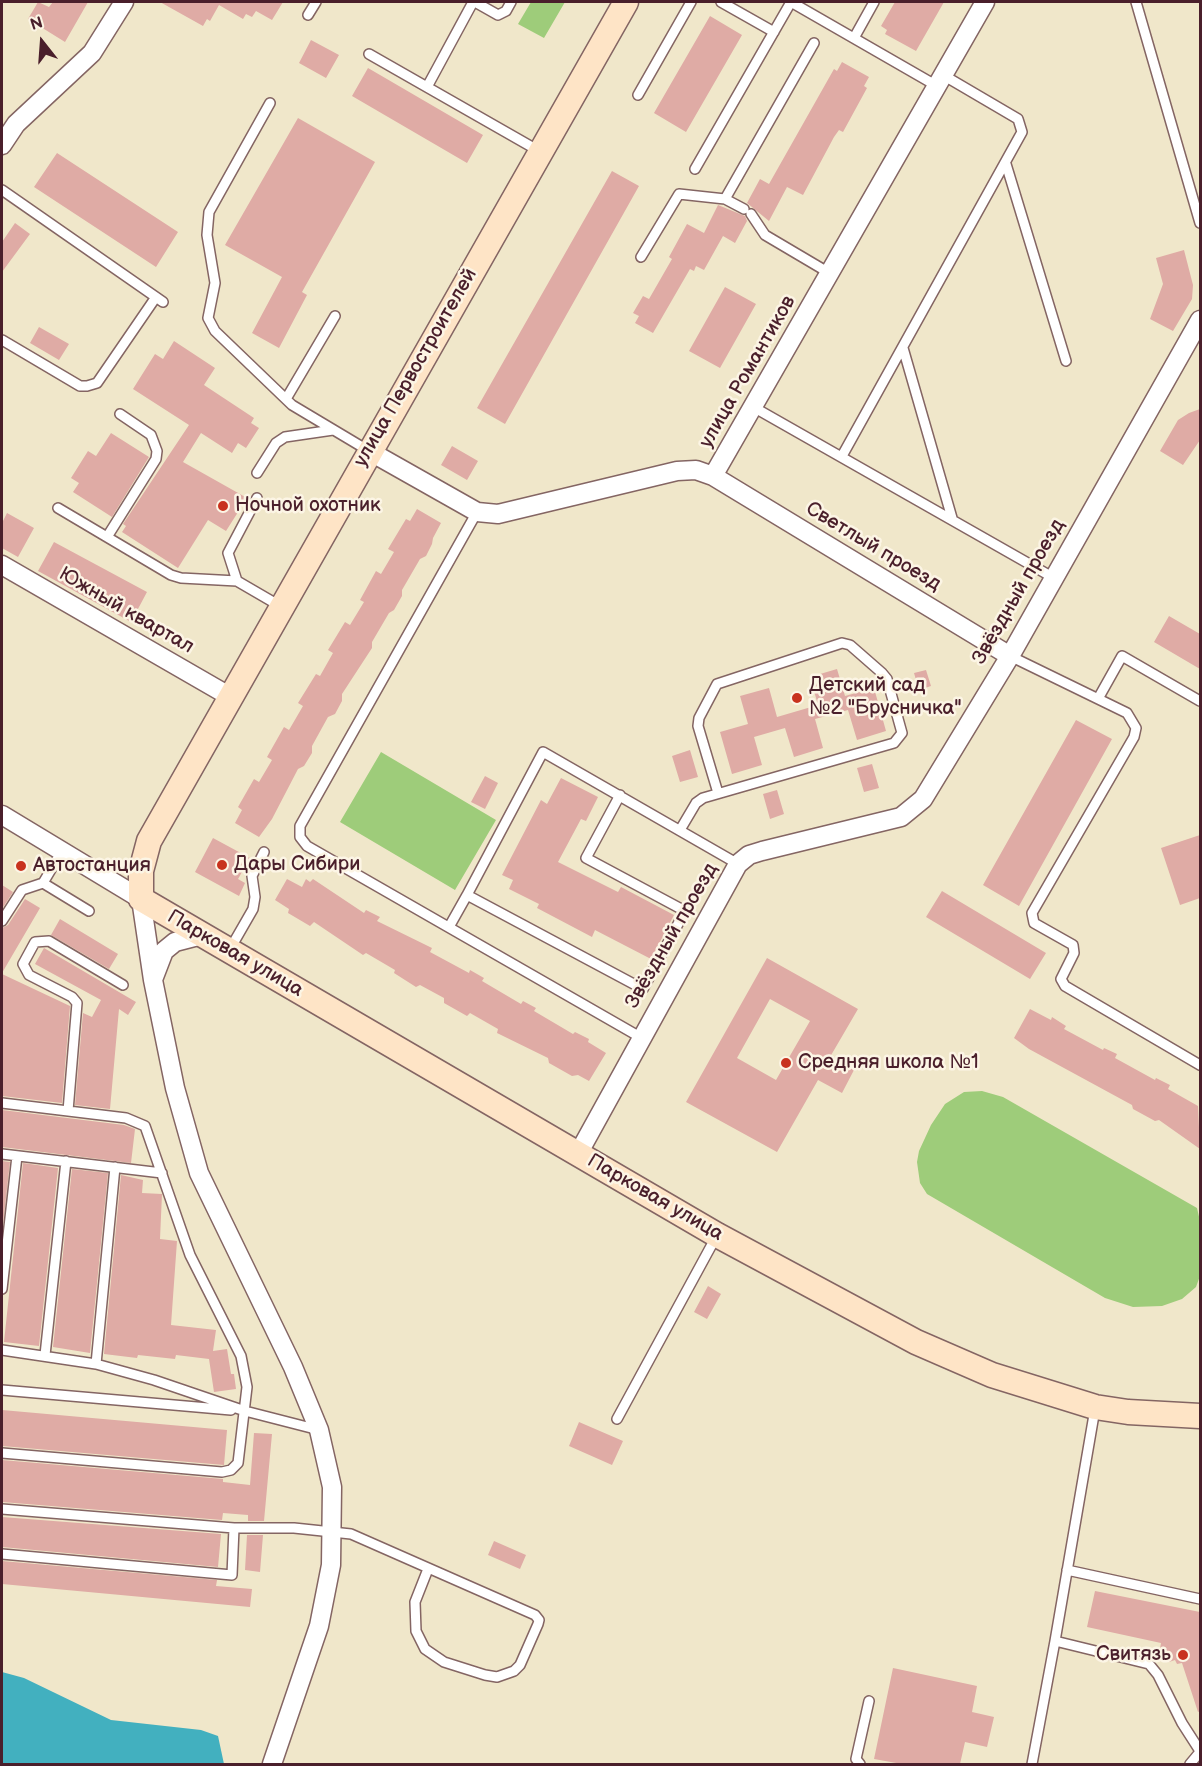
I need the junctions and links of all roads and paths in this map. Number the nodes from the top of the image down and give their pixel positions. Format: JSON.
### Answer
{"nodes":[{"id":1,"x":124,"y":2,"type":"edge"},
{"id":2,"x":316,"y":2,"type":"edge"},
{"id":3,"x":474,"y":2,"type":"edge"},
{"id":4,"x":512,"y":2,"type":"edge"},
{"id":5,"x":626,"y":2,"type":"edge"},
{"id":6,"x":691,"y":2,"type":"edge"},
{"id":7,"x":721,"y":2,"type":"edge"},
{"id":8,"x":791,"y":2,"type":"edge"},
{"id":9,"x":874,"y":2,"type":"edge"},
{"id":10,"x":985,"y":2,"type":"edge"},
{"id":11,"x":1136,"y":2,"type":"edge"},
{"id":12,"x":308,"y":15,"type":"dead end"},
{"id":13,"x":774,"y":32,"type":"junction"},
{"id":14,"x":854,"y":38,"type":"junction"},
{"id":15,"x":814,"y":43,"type":"dead end"},
{"id":16,"x":369,"y":54,"type":"dead end"},
{"id":17,"x":940,"y":81,"type":"junction"},
{"id":18,"x":427,"y":87,"type":"junction"},
{"id":19,"x":638,"y":95,"type":"dead end"},
{"id":20,"x":270,"y":103,"type":"dead end"},
{"id":21,"x":2,"y":145,"type":"edge"},
{"id":22,"x":540,"y":151,"type":"junction"},
{"id":23,"x":1006,"y":164,"type":"junction"},
{"id":24,"x":695,"y":169,"type":"dead end"},
{"id":25,"x":2,"y":190,"type":"edge"},
{"id":26,"x":725,"y":199,"type":"junction"},
{"id":27,"x":1200,"y":223,"type":"edge"},
{"id":28,"x":641,"y":257,"type":"dead end"},
{"id":29,"x":831,"y":274,"type":"junction"},
{"id":30,"x":335,"y":316,"type":"dead end"},
{"id":31,"x":1200,"y":320,"type":"edge"},
{"id":32,"x":2,"y":340,"type":"edge"},
{"id":33,"x":903,"y":348,"type":"junction"},
{"id":34,"x":1066,"y":361,"type":"dead end"},
{"id":35,"x":286,"y":399,"type":"junction"},
{"id":36,"x":755,"y":408,"type":"junction"},
{"id":37,"x":120,"y":414,"type":"dead end"},
{"id":38,"x":333,"y":430,"type":"junction"},
{"id":39,"x":369,"y":451,"type":"junction"},
{"id":40,"x":842,"y":456,"type":"junction"},
{"id":41,"x":256,"y":473,"type":"dead end"},
{"id":42,"x":713,"y":476,"type":"junction"},
{"id":43,"x":257,"y":498,"type":"dead end"},
{"id":44,"x":58,"y":508,"type":"dead end"},
{"id":45,"x":477,"y":512,"type":"junction"},
{"id":46,"x":952,"y":518,"type":"junction"},
{"id":47,"x":107,"y":537,"type":"junction"},
{"id":48,"x":2,"y":565,"type":"edge"},
{"id":49,"x":1054,"y":578,"type":"junction"},
{"id":50,"x":237,"y":581,"type":"junction"},
{"id":51,"x":280,"y":606,"type":"junction"},
{"id":52,"x":1010,"y":656,"type":"junction"},
{"id":53,"x":229,"y":696,"type":"junction"},
{"id":54,"x":1099,"y":698,"type":"junction"},
{"id":55,"x":1200,"y":700,"type":"edge"},
{"id":56,"x":718,"y":793,"type":"junction"},
{"id":57,"x":620,"y":795,"type":"junction"},
{"id":58,"x":2,"y":816,"type":"edge"},
{"id":59,"x":680,"y":830,"type":"junction"},
{"id":60,"x":62,"y":851,"type":"junction"},
{"id":61,"x":264,"y":852,"type":"dead end"},
{"id":62,"x":738,"y":864,"type":"junction"},
{"id":63,"x":43,"y":883,"type":"junction"},
{"id":64,"x":467,"y":895,"type":"junction"},
{"id":65,"x":141,"y":899,"type":"junction"},
{"id":66,"x":89,"y":911,"type":"dead end"},
{"id":67,"x":2,"y":921,"type":"edge"},
{"id":68,"x":449,"y":927,"type":"junction"},
{"id":69,"x":202,"y":935,"type":"junction"},
{"id":70,"x":229,"y":951,"type":"junction"},
{"id":71,"x":153,"y":980,"type":"junction"},
{"id":72,"x":123,"y":986,"type":"dead end"},
{"id":73,"x":640,"y":1037,"type":"junction"},
{"id":74,"x":1200,"y":1065,"type":"edge"},
{"id":75,"x":2,"y":1103,"type":"edge"},
{"id":76,"x":68,"y":1111,"type":"junction"},
{"id":77,"x":2,"y":1154,"type":"edge"},
{"id":78,"x":578,"y":1154,"type":"junction"},
{"id":79,"x":16,"y":1156,"type":"junction"},
{"id":80,"x":66,"y":1161,"type":"junction"},
{"id":81,"x":115,"y":1167,"type":"junction"},
{"id":82,"x":162,"y":1173,"type":"junction"},
{"id":83,"x":717,"y":1235,"type":"junction"},
{"id":84,"x":2,"y":1289,"type":"edge"},
{"id":85,"x":2,"y":1350,"type":"edge"},
{"id":86,"x":45,"y":1355,"type":"junction"},
{"id":87,"x":96,"y":1364,"type":"junction"},
{"id":88,"x":2,"y":1390,"type":"edge"},
{"id":89,"x":1095,"y":1407,"type":"junction"},
{"id":90,"x":245,"y":1412,"type":"junction"},
{"id":91,"x":1200,"y":1416,"type":"edge"},
{"id":92,"x":616,"y":1419,"type":"dead end"},
{"id":93,"x":319,"y":1430,"type":"junction"},
{"id":94,"x":2,"y":1453,"type":"edge"},
{"id":95,"x":2,"y":1509,"type":"edge"},
{"id":96,"x":234,"y":1528,"type":"junction"},
{"id":97,"x":333,"y":1530,"type":"junction"},
{"id":98,"x":2,"y":1554,"type":"edge"},
{"id":99,"x":428,"y":1569,"type":"junction"},
{"id":100,"x":1067,"y":1570,"type":"junction"},
{"id":101,"x":1200,"y":1599,"type":"edge"},
{"id":102,"x":1055,"y":1641,"type":"junction"},
{"id":103,"x":869,"y":1701,"type":"dead end"},
{"id":104,"x":1200,"y":1751,"type":"edge"},
{"id":105,"x":272,"y":1764,"type":"edge"},
{"id":106,"x":860,"y":1764,"type":"edge"},
{"id":107,"x":1032,"y":1764,"type":"edge"},
{"id":108,"x":1190,"y":1764,"type":"edge"}],
"edges":[{"from":1,"to":21,"type":"street"},
{"from":2,"to":12,"type":"lane"},
{"from":3,"to":4,"type":"lane"},
{"from":3,"to":18,"type":"lane"},
{"from":5,"to":22,"type":"street","name":"улица Первостроителей"},
{"from":6,"to":19,"type":"lane"},
{"from":7,"to":13,"type":"lane"},
{"from":8,"to":13,"type":"lane"},
{"from":8,"to":14,"type":"lane"},
{"from":9,"to":14,"type":"lane"},
{"from":10,"to":17,"type":"street","name":"улица Романтиков"},
{"from":11,"to":27,"type":"lane"},
{"from":13,"to":24,"type":"lane"},
{"from":14,"to":17,"type":"lane"},
{"from":15,"to":26,"type":"lane"},
{"from":16,"to":18,"type":"lane"},
{"from":17,"to":23,"type":"lane"},
{"from":17,"to":29,"type":"street","name":"улица Романтиков"},
{"from":18,"to":22,"type":"lane"},
{"from":20,"to":35,"type":"lane"},
{"from":22,"to":39,"type":"street","name":"улица Первостроителей"},
{"from":23,"to":33,"type":"lane"},
{"from":23,"to":34,"type":"lane"},
{"from":25,"to":32,"type":"lane"},
{"from":26,"to":28,"type":"lane"},
{"from":26,"to":29,"type":"lane"},
{"from":29,"to":36,"type":"street","name":"улица Романтиков"},
{"from":30,"to":35,"type":"lane"},
{"from":31,"to":49,"type":"street","name":"Звёздный проезд"},
{"from":33,"to":40,"type":"lane"},
{"from":33,"to":46,"type":"lane"},
{"from":35,"to":38,"type":"lane"},
{"from":36,"to":40,"type":"lane"},
{"from":36,"to":42,"type":"street","name":"улица Романтиков"},
{"from":37,"to":47,"type":"lane"},
{"from":38,"to":39,"type":"lane"},
{"from":38,"to":41,"type":"lane"},
{"from":39,"to":45,"type":"street","name":"улица Романтиков"},
{"from":39,"to":51,"type":"street","name":"улица Первостроителей"},
{"from":40,"to":46,"type":"lane"},
{"from":42,"to":45,"type":"street","name":"улица Романтиков"},
{"from":42,"to":52,"type":"street","name":"Светлый проезд"},
{"from":43,"to":50,"type":"lane"},
{"from":44,"to":47,"type":"lane"},
{"from":45,"to":68,"type":"lane"},
{"from":46,"to":49,"type":"lane"},
{"from":47,"to":50,"type":"lane"},
{"from":48,"to":53,"type":"street","name":"Южный квартал"},
{"from":49,"to":52,"type":"street","name":"Звёздный проезд"},
{"from":50,"to":51,"type":"lane"},
{"from":51,"to":53,"type":"street","name":"улица Первостроителей"},
{"from":52,"to":54,"type":"lane"},
{"from":52,"to":62,"type":"street","name":"Звёздный проезд"},
{"from":53,"to":65,"type":"street","name":"улица Первостроителей"},
{"from":54,"to":55,"type":"lane"},
{"from":54,"to":74,"type":"lane"},
{"from":56,"to":56,"type":"lane"},
{"from":56,"to":59,"type":"lane"},
{"from":57,"to":59,"type":"lane"},
{"from":57,"to":64,"type":"lane"},
{"from":57,"to":64,"type":"lane"},
{"from":58,"to":60,"type":"street"},
{"from":59,"to":62,"type":"lane"},
{"from":60,"to":63,"type":"lane"},
{"from":60,"to":65,"type":"street"},
{"from":61,"to":70,"type":"lane"},
{"from":62,"to":73,"type":"street","name":"Звёздный проезд"},
{"from":63,"to":66,"type":"lane"},
{"from":63,"to":67,"type":"lane"},
{"from":64,"to":68,"type":"lane"},
{"from":65,"to":69,"type":"street","name":"Парковая улица"},
{"from":65,"to":71,"type":"street"},
{"from":68,"to":73,"type":"lane"},
{"from":69,"to":70,"type":"street","name":"Парковая улица"},
{"from":69,"to":71,"type":"street"},
{"from":70,"to":78,"type":"street","name":"Парковая улица"},
{"from":71,"to":93,"type":"street"},
{"from":72,"to":76,"type":"lane"},
{"from":73,"to":78,"type":"street","name":"Звёздный проезд"},
{"from":75,"to":76,"type":"lane"},
{"from":76,"to":82,"type":"lane"},
{"from":77,"to":79,"type":"lane"},
{"from":78,"to":83,"type":"street","name":"Парковая улица"},
{"from":79,"to":80,"type":"lane"},
{"from":79,"to":84,"type":"lane"},
{"from":80,"to":81,"type":"lane"},
{"from":80,"to":86,"type":"lane"},
{"from":81,"to":82,"type":"lane"},
{"from":81,"to":87,"type":"lane"},
{"from":82,"to":90,"type":"lane"},
{"from":83,"to":89,"type":"street","name":"Парковая улица"},
{"from":83,"to":92,"type":"lane"},
{"from":85,"to":86,"type":"lane"},
{"from":86,"to":87,"type":"lane"},
{"from":87,"to":90,"type":"lane"},
{"from":88,"to":90,"type":"lane"},
{"from":89,"to":91,"type":"street","name":"Парковая улица"},
{"from":89,"to":100,"type":"lane"},
{"from":90,"to":93,"type":"lane"},
{"from":90,"to":94,"type":"lane"},
{"from":93,"to":97,"type":"street"},
{"from":95,"to":96,"type":"lane"},
{"from":96,"to":97,"type":"lane"},
{"from":96,"to":98,"type":"lane"},
{"from":97,"to":99,"type":"lane"},
{"from":97,"to":105,"type":"street"},
{"from":99,"to":99,"type":"lane"},
{"from":100,"to":101,"type":"lane"},
{"from":100,"to":102,"type":"lane"},
{"from":102,"to":104,"type":"lane"},
{"from":102,"to":107,"type":"lane"},
{"from":103,"to":106,"type":"lane"},
{"from":104,"to":108,"type":"lane"}]}
